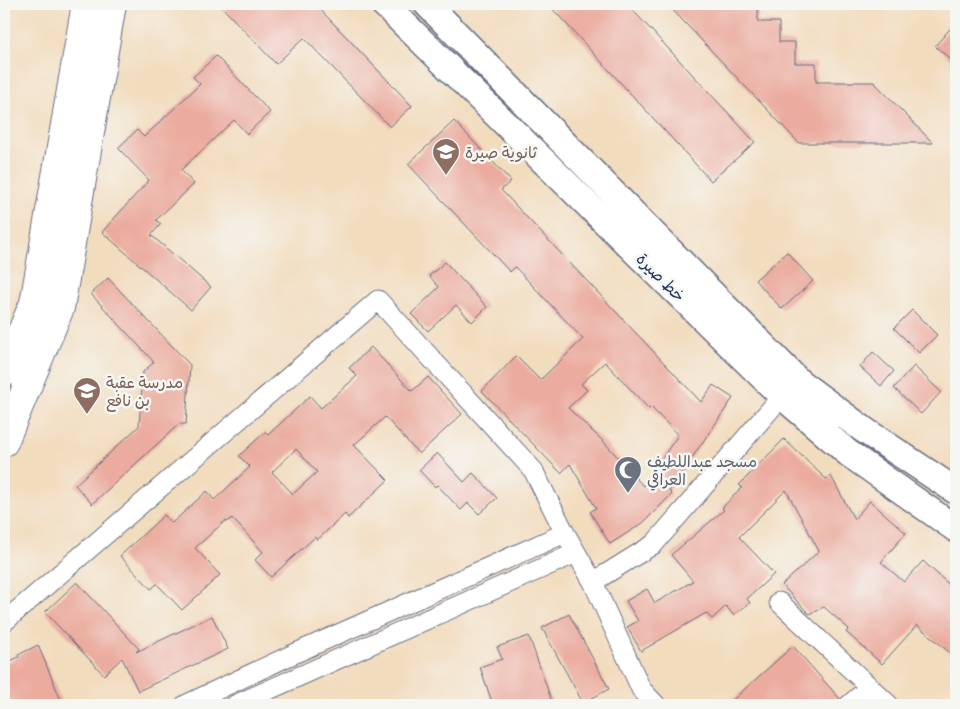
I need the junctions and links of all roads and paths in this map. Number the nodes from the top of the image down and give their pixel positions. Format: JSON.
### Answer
{"nodes":[{"id":1,"x":86,"y":4,"type":"edge"},
{"id":2,"x":112,"y":4,"type":"edge"},
{"id":3,"x":386,"y":4,"type":"edge"},
{"id":4,"x":427,"y":4,"type":"edge"},
{"id":5,"x":4,"y":373,"type":"edge"},
{"id":6,"x":790,"y":389,"type":"junction"},
{"id":7,"x":4,"y":442,"type":"edge"},
{"id":8,"x":956,"y":491,"type":"edge"},
{"id":9,"x":956,"y":529,"type":"edge"},
{"id":10,"x":565,"y":533,"type":"junction"},
{"id":11,"x":576,"y":553,"type":"junction"},
{"id":12,"x":594,"y":582,"type":"junction"},
{"id":13,"x":779,"y":602,"type":"dead end"},
{"id":14,"x":4,"y":622,"type":"edge"},
{"id":15,"x":870,"y":686,"type":"junction"},
{"id":16,"x":185,"y":705,"type":"edge"},
{"id":17,"x":235,"y":705,"type":"edge"},
{"id":18,"x":656,"y":705,"type":"edge"},
{"id":19,"x":849,"y":705,"type":"edge"},
{"id":20,"x":889,"y":705,"type":"edge"}],
"edges":[{"from":1,"to":5,"type":"main road"},
{"from":2,"to":7,"type":"main road"},
{"from":3,"to":6,"type":"street","name":"خط صيرة"},
{"from":4,"to":6,"type":"street","name":"خط صيرة"},
{"from":6,"to":8,"type":"street","name":"خط صيرة"},
{"from":6,"to":9,"type":"street","name":"خط صيرة"},
{"from":6,"to":12,"type":"street"},
{"from":10,"to":11,"type":"street"},
{"from":10,"to":14,"type":"street"},
{"from":10,"to":16,"type":"street"},
{"from":11,"to":12,"type":"street"},
{"from":11,"to":17,"type":"street"},
{"from":12,"to":18,"type":"street"},
{"from":13,"to":15,"type":"street"},
{"from":15,"to":19,"type":"street"},
{"from":15,"to":20,"type":"street"}]}
